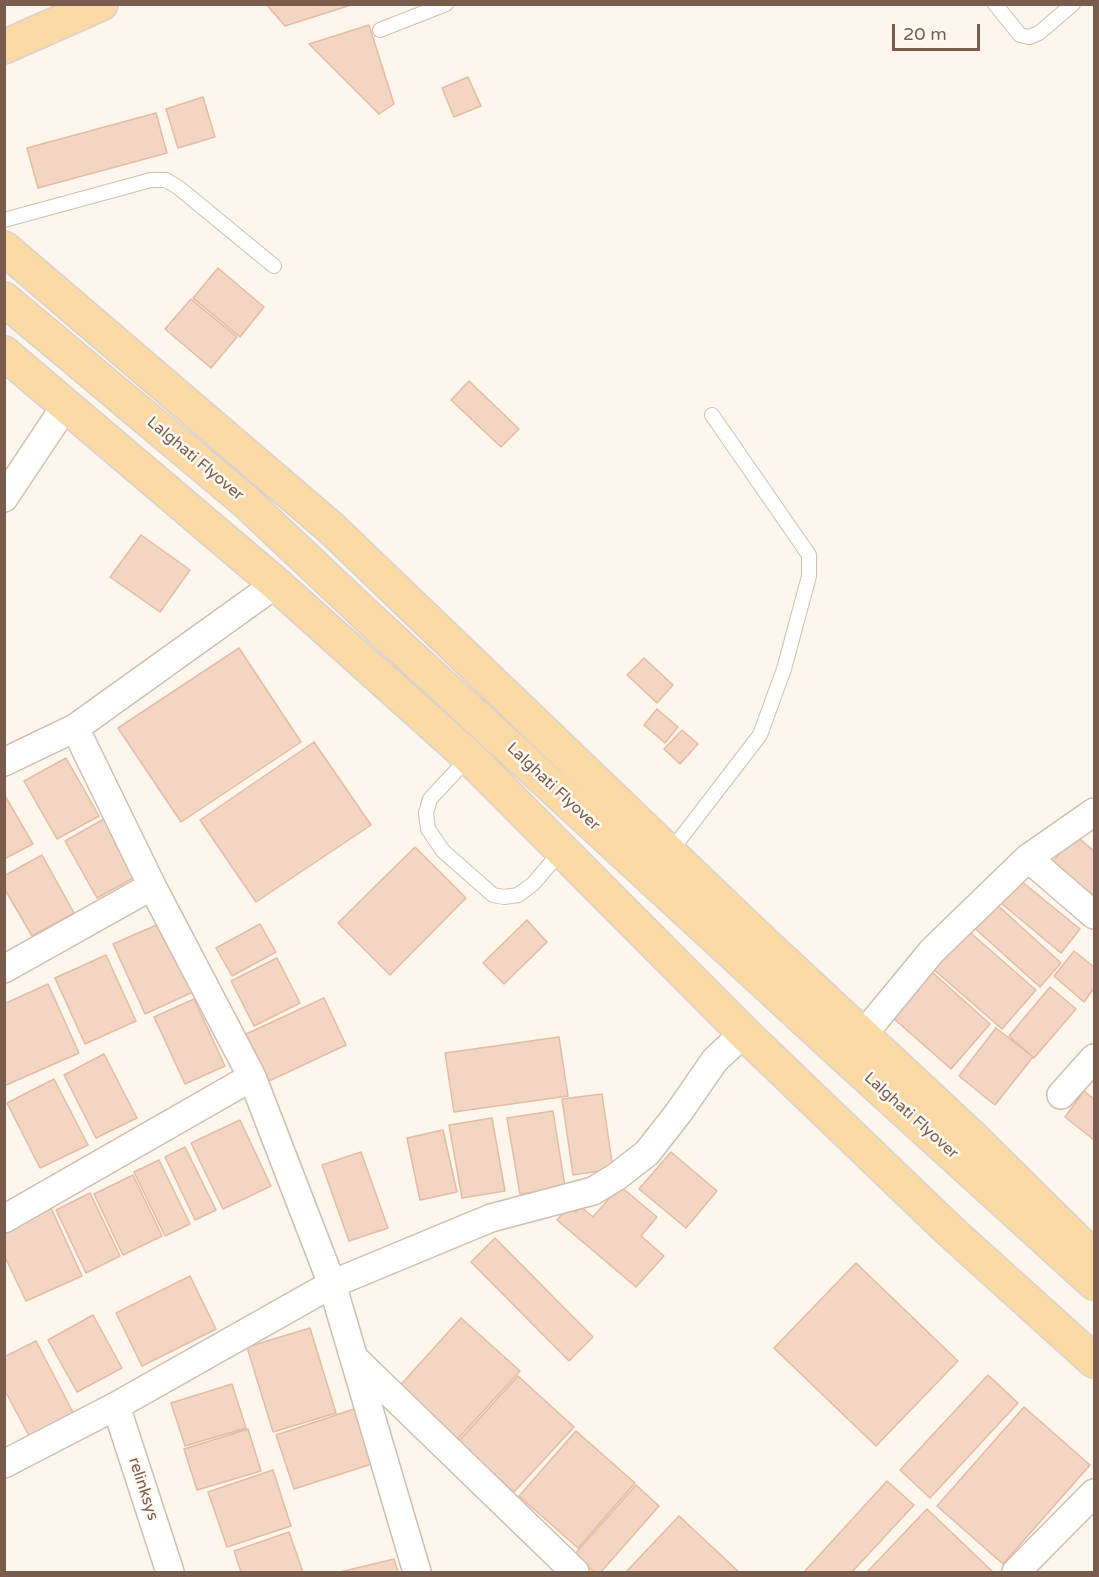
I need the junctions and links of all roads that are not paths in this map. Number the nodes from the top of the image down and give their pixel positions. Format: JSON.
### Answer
{"nodes":[{"id":1,"x":101,"y":4,"type":"edge"},
{"id":2,"x":446,"y":4,"type":"edge"},
{"id":3,"x":995,"y":4,"type":"edge"},
{"id":4,"x":1073,"y":4,"type":"edge"},
{"id":5,"x":380,"y":30,"type":"dead end"},
{"id":6,"x":4,"y":49,"type":"edge"},
{"id":7,"x":4,"y":220,"type":"edge"},
{"id":8,"x":4,"y":240,"type":"edge"},
{"id":9,"x":14,"y":257,"type":"edge"},
{"id":10,"x":274,"y":266,"type":"dead end"},
{"id":11,"x":4,"y":299,"type":"edge"},
{"id":12,"x":4,"y":353,"type":"edge"},
{"id":13,"x":66,"y":405,"type":"junction"},
{"id":14,"x":712,"y":415,"type":"dead end"},
{"id":15,"x":4,"y":498,"type":"edge"},
{"id":16,"x":276,"y":584,"type":"junction"},
{"id":17,"x":75,"y":728,"type":"junction"},
{"id":18,"x":469,"y":757,"type":"junction"},
{"id":19,"x":4,"y":762,"type":"edge"},
{"id":20,"x":1095,"y":812,"type":"edge"},
{"id":21,"x":562,"y":850,"type":"junction"},
{"id":22,"x":670,"y":852,"type":"junction"},
{"id":23,"x":1028,"y":858,"type":"junction"},
{"id":24,"x":152,"y":886,"type":"junction"},
{"id":25,"x":1095,"y":915,"type":"edge"},
{"id":26,"x":4,"y":969,"type":"edge"},
{"id":27,"x":744,"y":1033,"type":"junction"},
{"id":28,"x":862,"y":1036,"type":"junction"},
{"id":29,"x":1095,"y":1058,"type":"edge"},
{"id":30,"x":252,"y":1077,"type":"junction"},
{"id":31,"x":1060,"y":1095,"type":"dead end"},
{"id":32,"x":4,"y":1219,"type":"edge"},
{"id":33,"x":1091,"y":1264,"type":"edge"},
{"id":34,"x":332,"y":1284,"type":"junction"},
{"id":35,"x":356,"y":1360,"type":"junction"},
{"id":36,"x":1095,"y":1361,"type":"edge"},
{"id":37,"x":116,"y":1406,"type":"junction"},
{"id":38,"x":4,"y":1464,"type":"edge"},
{"id":39,"x":1095,"y":1493,"type":"edge"},
{"id":40,"x":170,"y":1572,"type":"edge"},
{"id":41,"x":417,"y":1572,"type":"edge"},
{"id":42,"x":575,"y":1572,"type":"edge"},
{"id":43,"x":1016,"y":1572,"type":"edge"}],
"edges":[{"from":1,"to":6,"type":"main road"},
{"from":2,"to":5,"type":"lane"},
{"from":3,"to":4,"type":"lane"},
{"from":7,"to":10,"type":"lane"},
{"from":8,"to":9,"type":"main road"},
{"from":9,"to":22,"type":"main road"},
{"from":11,"to":33,"type":"main road","name":"Lalghati Flyover"},
{"from":12,"to":13,"type":"main road"},
{"from":13,"to":15,"type":"street"},
{"from":13,"to":16,"type":"main road"},
{"from":14,"to":22,"type":"lane"},
{"from":16,"to":17,"type":"street"},
{"from":16,"to":18,"type":"main road"},
{"from":17,"to":19,"type":"street"},
{"from":17,"to":24,"type":"street"},
{"from":18,"to":21,"type":"main road"},
{"from":18,"to":21,"type":"lane"},
{"from":20,"to":23,"type":"street"},
{"from":21,"to":27,"type":"main road"},
{"from":22,"to":28,"type":"main road"},
{"from":23,"to":25,"type":"street"},
{"from":23,"to":28,"type":"street"},
{"from":24,"to":26,"type":"street"},
{"from":24,"to":30,"type":"street"},
{"from":27,"to":34,"type":"street"},
{"from":27,"to":36,"type":"main road"},
{"from":28,"to":33,"type":"main road"},
{"from":29,"to":31,"type":"street"},
{"from":30,"to":32,"type":"street"},
{"from":30,"to":34,"type":"street"},
{"from":34,"to":35,"type":"street"},
{"from":34,"to":37,"type":"street"},
{"from":35,"to":41,"type":"street"},
{"from":35,"to":42,"type":"street"},
{"from":37,"to":38,"type":"street"},
{"from":37,"to":40,"type":"street","name":"relinksys"},
{"from":39,"to":43,"type":"street"}]}
